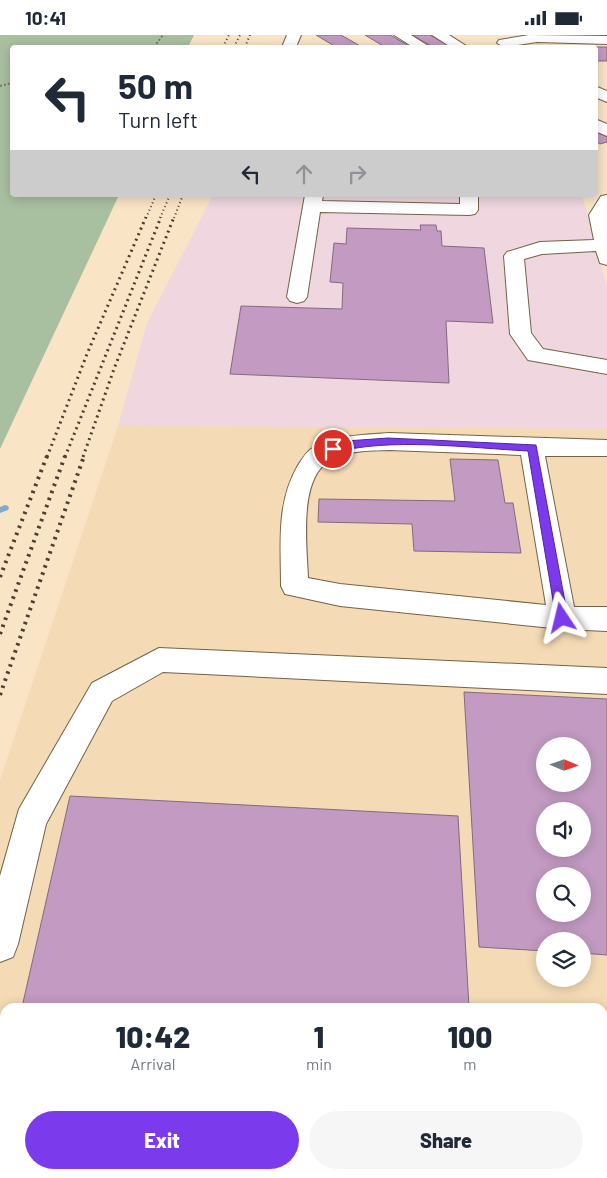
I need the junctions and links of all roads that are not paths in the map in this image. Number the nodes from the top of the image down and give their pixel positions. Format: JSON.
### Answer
{"nodes":[{"id":1,"x":401,"y":35,"type":"edge"},
{"id":2,"x":439,"y":35,"type":"edge"},
{"id":3,"x":607,"y":39,"type":"edge"},
{"id":4,"x":503,"y":42,"type":"edge"},
{"id":5,"x":419,"y":45,"type":"edge"},
{"id":6,"x":457,"y":45,"type":"edge"},
{"id":7,"x":469,"y":197,"type":"edge"},
{"id":8,"x":313,"y":200,"type":"edge"},
{"id":9,"x":607,"y":200,"type":"edge"},
{"id":10,"x":605,"y":252,"type":"edge"},
{"id":11,"x":297,"y":297,"type":"dead end"},
{"id":12,"x":607,"y":367,"type":"edge"},
{"id":13,"x":532,"y":447,"type":"junction"},
{"id":14,"x":607,"y":448,"type":"edge"},
{"id":15,"x":562,"y":618,"type":"junction"},
{"id":16,"x":607,"y":619,"type":"edge"},
{"id":17,"x":607,"y":681,"type":"edge"},
{"id":18,"x":0,"y":944,"type":"edge"}],
"edges":[{"from":1,"to":5,"type":"street"},
{"from":2,"to":6,"type":"street"},
{"from":3,"to":4,"type":"street"},
{"from":7,"to":8,"type":"street"},
{"from":8,"to":11,"type":"street"},
{"from":9,"to":10,"type":"street"},
{"from":10,"to":12,"type":"street"},
{"from":13,"to":14,"type":"street"},
{"from":13,"to":15,"type":"street"},
{"from":13,"to":15,"type":"street"},
{"from":15,"to":16,"type":"street"},
{"from":17,"to":18,"type":"street"}]}
